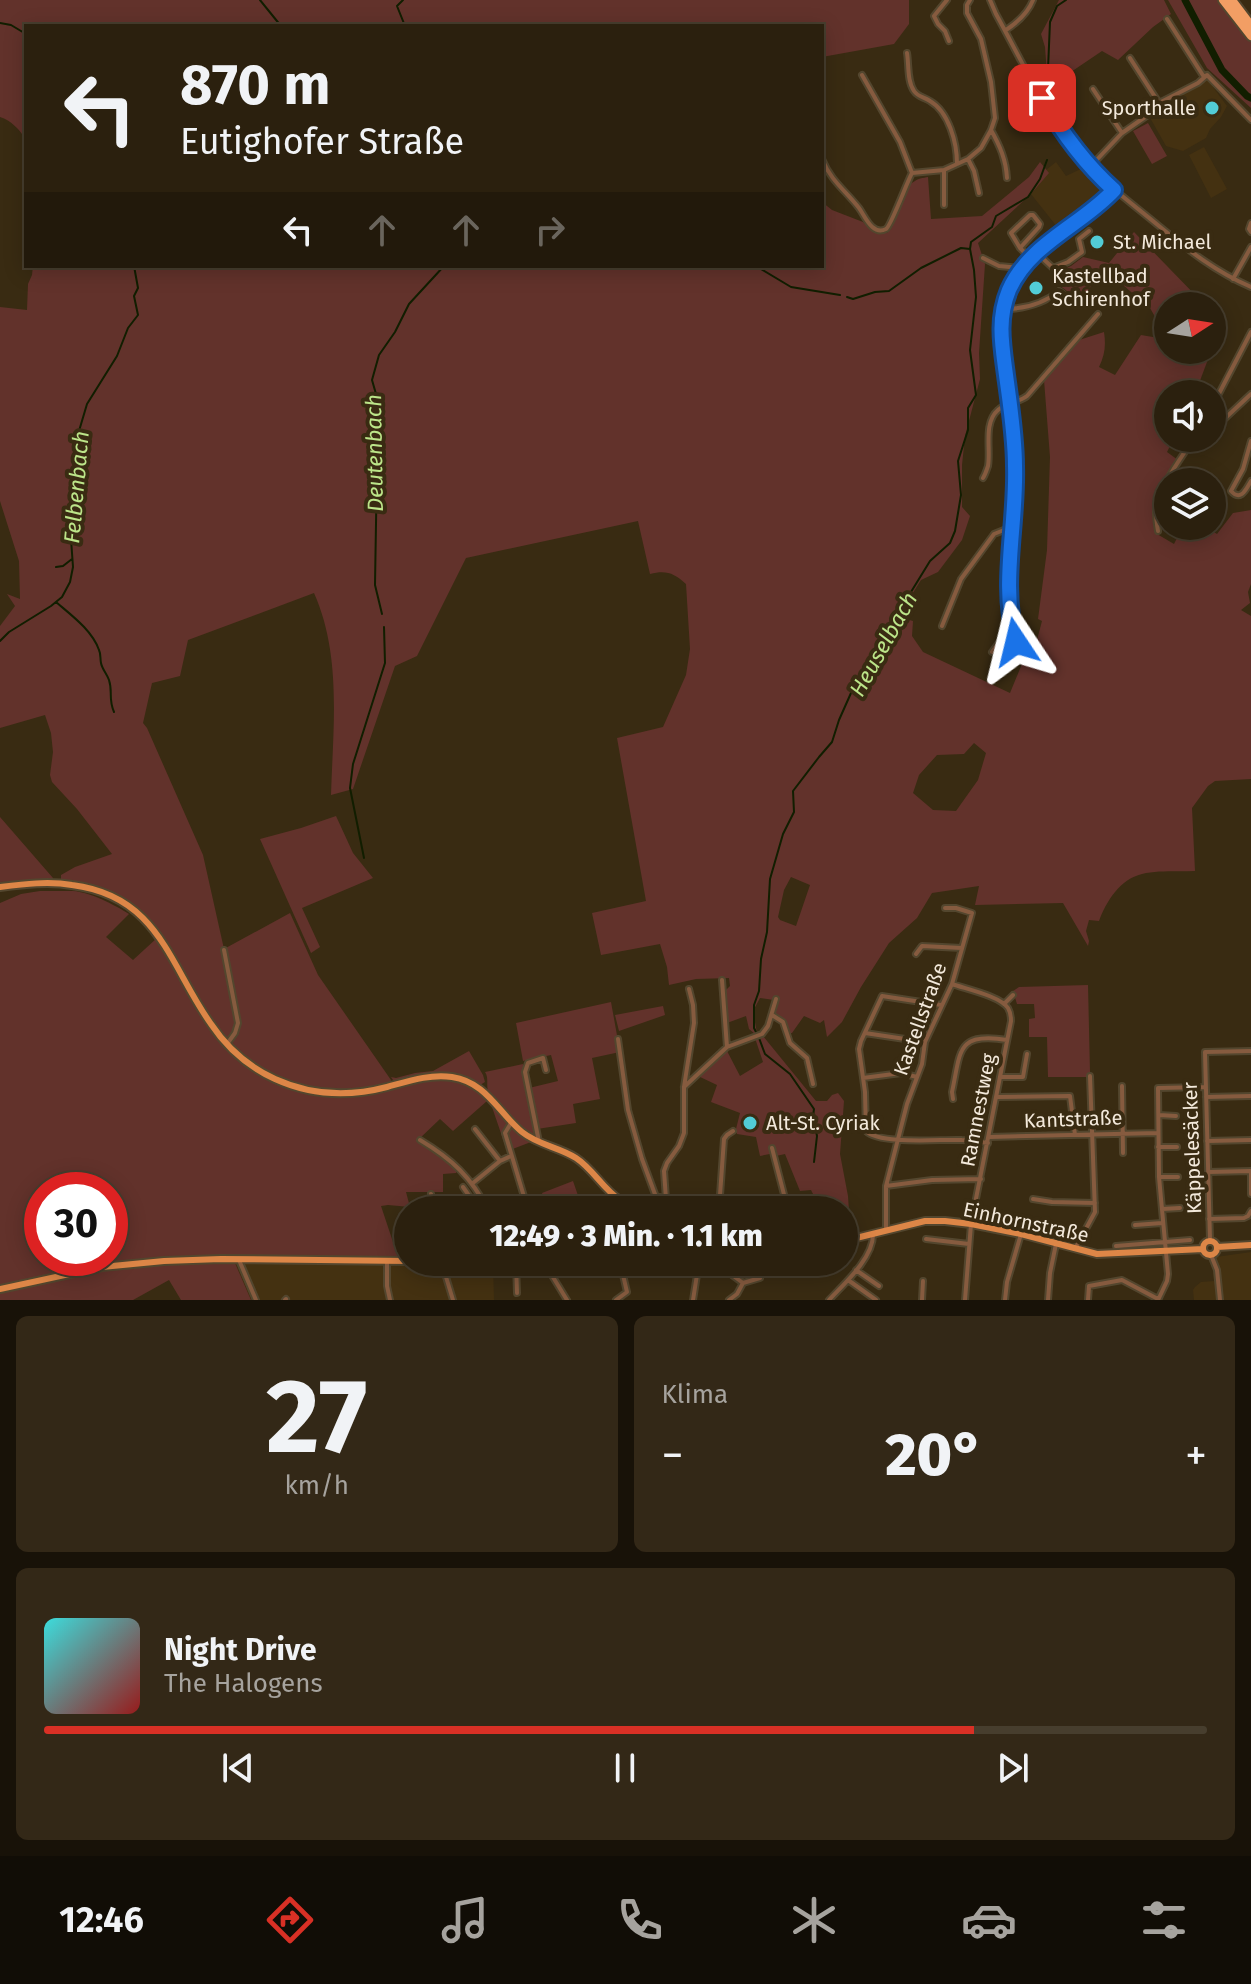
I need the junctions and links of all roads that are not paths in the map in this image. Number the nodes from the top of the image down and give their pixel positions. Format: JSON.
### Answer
{"nodes":[{"id":1,"x":947,"y":0,"type":"edge"},
{"id":2,"x":970,"y":0,"type":"edge"},
{"id":3,"x":990,"y":0,"type":"edge"},
{"id":4,"x":1033,"y":0,"type":"edge"},
{"id":5,"x":1223,"y":0,"type":"edge"},
{"id":6,"x":1232,"y":0,"type":"edge"},
{"id":7,"x":1167,"y":19,"type":"dead end"},
{"id":8,"x":1251,"y":25,"type":"edge"},
{"id":9,"x":1005,"y":30,"type":"junction"},
{"id":10,"x":1251,"y":36,"type":"edge"},
{"id":11,"x":949,"y":41,"type":"dead end"},
{"id":12,"x":907,"y":53,"type":"dead end"},
{"id":13,"x":1130,"y":58,"type":"dead end"},
{"id":14,"x":862,"y":75,"type":"dead end"},
{"id":15,"x":1205,"y":76,"type":"junction"},
{"id":16,"x":1093,"y":89,"type":"dead end"},
{"id":17,"x":1159,"y":103,"type":"junction"},
{"id":18,"x":1251,"y":120,"type":"edge"},
{"id":19,"x":991,"y":130,"type":"junction"},
{"id":20,"x":1122,"y":133,"type":"junction"},
{"id":21,"x":968,"y":159,"type":"junction"},
{"id":22,"x":824,"y":163,"type":"edge"},
{"id":23,"x":957,"y":164,"type":"junction"},
{"id":24,"x":1090,"y":167,"type":"junction"},
{"id":25,"x":944,"y":170,"type":"junction"},
{"id":26,"x":912,"y":173,"type":"junction"},
{"id":27,"x":1007,"y":178,"type":"dead end"},
{"id":28,"x":1114,"y":190,"type":"junction"},
{"id":29,"x":979,"y":193,"type":"dead end"},
{"id":30,"x":944,"y":205,"type":"dead end"},
{"id":31,"x":1251,"y":223,"type":"edge"},
{"id":32,"x":1089,"y":231,"type":"dead end"},
{"id":33,"x":1251,"y":232,"type":"edge"},
{"id":34,"x":1251,"y":247,"type":"edge"},
{"id":35,"x":1020,"y":248,"type":"junction"},
{"id":36,"x":1037,"y":253,"type":"junction"},
{"id":37,"x":983,"y":258,"type":"dead end"},
{"id":38,"x":1031,"y":259,"type":"junction"},
{"id":39,"x":1022,"y":268,"type":"junction"},
{"id":40,"x":1233,"y":279,"type":"junction"},
{"id":41,"x":1251,"y":287,"type":"edge"},
{"id":42,"x":1076,"y":304,"type":"dead end"},
{"id":43,"x":1004,"y":309,"type":"junction"},
{"id":44,"x":1098,"y":314,"type":"dead end"},
{"id":45,"x":1250,"y":335,"type":"edge"},
{"id":46,"x":1226,"y":380,"type":"edge"},
{"id":47,"x":1251,"y":394,"type":"edge"},
{"id":48,"x":1009,"y":404,"type":"junction"},
{"id":49,"x":1226,"y":417,"type":"edge"},
{"id":50,"x":1251,"y":441,"type":"edge"},
{"id":51,"x":983,"y":478,"type":"dead end"},
{"id":52,"x":1251,"y":481,"type":"edge"},
{"id":53,"x":1011,"y":530,"type":"junction"},
{"id":54,"x":942,"y":626,"type":"dead end"},
{"id":55,"x":1011,"y":626,"type":"junction"},
{"id":56,"x":1016,"y":642,"type":"dead end"},
{"id":57,"x":992,"y":652,"type":"dead end"},
{"id":58,"x":0,"y":887,"type":"edge"},
{"id":59,"x":945,"y":908,"type":"dead end"},
{"id":60,"x":962,"y":948,"type":"junction"},
{"id":61,"x":224,"y":950,"type":"dead end"},
{"id":62,"x":916,"y":954,"type":"dead end"},
{"id":63,"x":722,"y":980,"type":"dead end"},
{"id":64,"x":952,"y":984,"type":"junction"},
{"id":65,"x":689,"y":989,"type":"dead end"},
{"id":66,"x":1013,"y":995,"type":"dead end"},
{"id":67,"x":776,"y":999,"type":"dead end"},
{"id":68,"x":1004,"y":1004,"type":"junction"},
{"id":69,"x":941,"y":1005,"type":"junction"},
{"id":70,"x":772,"y":1015,"type":"junction"},
{"id":71,"x":865,"y":1033,"type":"junction"},
{"id":72,"x":618,"y":1039,"type":"dead end"},
{"id":73,"x":1007,"y":1040,"type":"junction"},
{"id":74,"x":925,"y":1042,"type":"junction"},
{"id":75,"x":227,"y":1044,"type":"junction"},
{"id":76,"x":727,"y":1047,"type":"junction"},
{"id":77,"x":1251,"y":1051,"type":"edge"},
{"id":78,"x":1027,"y":1054,"type":"dead end"},
{"id":79,"x":546,"y":1070,"type":"dead end"},
{"id":80,"x":1090,"y":1076,"type":"dead end"},
{"id":81,"x":917,"y":1077,"type":"junction"},
{"id":82,"x":1000,"y":1077,"type":"junction"},
{"id":83,"x":863,"y":1078,"type":"junction"},
{"id":84,"x":813,"y":1084,"type":"dead end"},
{"id":85,"x":1122,"y":1086,"type":"dead end"},
{"id":86,"x":684,"y":1087,"type":"junction"},
{"id":87,"x":1206,"y":1087,"type":"junction"},
{"id":88,"x":1251,"y":1096,"type":"edge"},
{"id":89,"x":997,"y":1097,"type":"junction"},
{"id":90,"x":1206,"y":1097,"type":"junction"},
{"id":91,"x":953,"y":1099,"type":"dead end"},
{"id":92,"x":1158,"y":1115,"type":"junction"},
{"id":93,"x":1176,"y":1116,"type":"dead end"},
{"id":94,"x":511,"y":1123,"type":"junction"},
{"id":95,"x":475,"y":1129,"type":"dead end"},
{"id":96,"x":733,"y":1131,"type":"dead end"},
{"id":97,"x":1158,"y":1133,"type":"junction"},
{"id":98,"x":1091,"y":1134,"type":"junction"},
{"id":99,"x":1123,"y":1134,"type":"junction"},
{"id":100,"x":1075,"y":1135,"type":"junction"},
{"id":101,"x":898,"y":1139,"type":"junction"},
{"id":102,"x":420,"y":1140,"type":"dead end"},
{"id":103,"x":988,"y":1140,"type":"junction"},
{"id":104,"x":1251,"y":1140,"type":"edge"},
{"id":105,"x":1207,"y":1141,"type":"junction"},
{"id":106,"x":539,"y":1142,"type":"junction"},
{"id":107,"x":1158,"y":1147,"type":"junction"},
{"id":108,"x":1177,"y":1147,"type":"dead end"},
{"id":109,"x":772,"y":1148,"type":"dead end"},
{"id":110,"x":1123,"y":1153,"type":"dead end"},
{"id":111,"x":511,"y":1156,"type":"junction"},
{"id":112,"x":500,"y":1161,"type":"junction"},
{"id":113,"x":1251,"y":1171,"type":"edge"},
{"id":114,"x":1208,"y":1172,"type":"junction"},
{"id":115,"x":1159,"y":1177,"type":"junction"},
{"id":116,"x":1178,"y":1177,"type":"dead end"},
{"id":117,"x":981,"y":1179,"type":"junction"},
{"id":118,"x":473,"y":1183,"type":"junction"},
{"id":119,"x":886,"y":1186,"type":"junction"},
{"id":120,"x":463,"y":1187,"type":"dead end"},
{"id":121,"x":1251,"y":1194,"type":"edge"},
{"id":122,"x":469,"y":1196,"type":"edge"},
{"id":123,"x":480,"y":1196,"type":"edge"},
{"id":124,"x":524,"y":1196,"type":"edge"},
{"id":125,"x":615,"y":1196,"type":"edge"},
{"id":126,"x":656,"y":1196,"type":"edge"},
{"id":127,"x":666,"y":1196,"type":"edge"},
{"id":128,"x":719,"y":1196,"type":"edge"},
{"id":129,"x":784,"y":1196,"type":"edge"},
{"id":130,"x":1033,"y":1199,"type":"dead end"},
{"id":131,"x":1095,"y":1203,"type":"junction"},
{"id":132,"x":1180,"y":1208,"type":"dead end"},
{"id":133,"x":1162,"y":1209,"type":"junction"},
{"id":134,"x":1251,"y":1211,"type":"edge"},
{"id":135,"x":1209,"y":1219,"type":"junction"},
{"id":136,"x":1162,"y":1223,"type":"junction"},
{"id":137,"x":971,"y":1224,"type":"junction"},
{"id":138,"x":1135,"y":1225,"type":"dead end"},
{"id":139,"x":886,"y":1231,"type":"junction"},
{"id":140,"x":1021,"y":1234,"type":"junction"},
{"id":141,"x":873,"y":1235,"type":"junction"},
{"id":142,"x":858,"y":1238,"type":"edge"},
{"id":143,"x":926,"y":1239,"type":"dead end"},
{"id":144,"x":1190,"y":1240,"type":"dead end"},
{"id":145,"x":1210,"y":1240,"type":"junction"},
{"id":146,"x":1164,"y":1242,"type":"junction"},
{"id":147,"x":969,"y":1244,"type":"junction"},
{"id":148,"x":1056,"y":1244,"type":"junction"},
{"id":149,"x":1251,"y":1245,"type":"edge"},
{"id":150,"x":1116,"y":1246,"type":"dead end"},
{"id":151,"x":1217,"y":1247,"type":"junction"},
{"id":152,"x":1075,"y":1249,"type":"junction"},
{"id":153,"x":1203,"y":1249,"type":"junction"},
{"id":154,"x":1165,"y":1251,"type":"junction"},
{"id":155,"x":1211,"y":1255,"type":"junction"},
{"id":156,"x":239,"y":1260,"type":"junction"},
{"id":157,"x":387,"y":1261,"type":"junction"},
{"id":158,"x":394,"y":1261,"type":"edge"},
{"id":159,"x":858,"y":1267,"type":"edge"},
{"id":160,"x":858,"y":1271,"type":"edge"},
{"id":161,"x":446,"y":1276,"type":"edge"},
{"id":162,"x":516,"y":1276,"type":"edge"},
{"id":163,"x":552,"y":1276,"type":"edge"},
{"id":164,"x":623,"y":1276,"type":"edge"},
{"id":165,"x":697,"y":1276,"type":"edge"},
{"id":166,"x":733,"y":1276,"type":"edge"},
{"id":167,"x":851,"y":1276,"type":"edge"},
{"id":168,"x":760,"y":1278,"type":"dead end"},
{"id":169,"x":848,"y":1280,"type":"junction"},
{"id":170,"x":923,"y":1281,"type":"dead end"},
{"id":171,"x":743,"y":1283,"type":"junction"},
{"id":172,"x":879,"y":1286,"type":"dead end"},
{"id":173,"x":0,"y":1289,"type":"edge"},
{"id":174,"x":517,"y":1293,"type":"dead end"},
{"id":175,"x":256,"y":1300,"type":"edge"},
{"id":176,"x":390,"y":1300,"type":"edge"},
{"id":177,"x":453,"y":1300,"type":"edge"},
{"id":178,"x":567,"y":1300,"type":"edge"},
{"id":179,"x":616,"y":1300,"type":"edge"},
{"id":180,"x":693,"y":1300,"type":"edge"},
{"id":181,"x":729,"y":1300,"type":"edge"},
{"id":182,"x":829,"y":1300,"type":"edge"},
{"id":183,"x":876,"y":1300,"type":"edge"},
{"id":184,"x":922,"y":1300,"type":"edge"},
{"id":185,"x":965,"y":1300,"type":"edge"},
{"id":186,"x":1005,"y":1300,"type":"edge"},
{"id":187,"x":1048,"y":1300,"type":"edge"},
{"id":188,"x":1088,"y":1300,"type":"edge"},
{"id":189,"x":1158,"y":1300,"type":"edge"},
{"id":190,"x":1220,"y":1300,"type":"edge"}],
"edges":[{"from":1,"to":11,"type":"street"},
{"from":2,"to":19,"type":"street"},
{"from":3,"to":9,"type":"street"},
{"from":4,"to":9,"type":"street"},
{"from":5,"to":10,"type":"highway"},
{"from":6,"to":8,"type":"highway"},
{"from":7,"to":15,"type":"street"},
{"from":9,"to":24,"type":"street"},
{"from":12,"to":23,"type":"street"},
{"from":13,"to":17,"type":"street"},
{"from":14,"to":26,"type":"street"},
{"from":15,"to":17,"type":"street"},
{"from":15,"to":18,"type":"street"},
{"from":16,"to":20,"type":"street"},
{"from":17,"to":20,"type":"street"},
{"from":19,"to":21,"type":"street"},
{"from":19,"to":27,"type":"street"},
{"from":20,"to":24,"type":"street"},
{"from":21,"to":23,"type":"street"},
{"from":21,"to":29,"type":"street"},
{"from":22,"to":26,"type":"street"},
{"from":23,"to":25,"type":"street"},
{"from":24,"to":28,"type":"street"},
{"from":25,"to":26,"type":"street"},
{"from":25,"to":30,"type":"street"},
{"from":28,"to":36,"type":"street"},
{"from":28,"to":40,"type":"street"},
{"from":31,"to":33,"type":"street"},
{"from":32,"to":36,"type":"street"},
{"from":34,"to":40,"type":"street"},
{"from":35,"to":35,"type":"street"},
{"from":35,"to":38,"type":"street"},
{"from":36,"to":38,"type":"street"},
{"from":37,"to":39,"type":"street"},
{"from":38,"to":39,"type":"street"},
{"from":39,"to":43,"type":"street"},
{"from":40,"to":41,"type":"street"},
{"from":42,"to":43,"type":"street"},
{"from":43,"to":48,"type":"street"},
{"from":44,"to":48,"type":"street"},
{"from":45,"to":46,"type":"street"},
{"from":47,"to":49,"type":"street"},
{"from":48,"to":51,"type":"street"},
{"from":48,"to":53,"type":"street"},
{"from":50,"to":52,"type":"street"},
{"from":53,"to":54,"type":"street"},
{"from":53,"to":55,"type":"street"},
{"from":55,"to":56,"type":"street"},
{"from":55,"to":57,"type":"street"},
{"from":58,"to":75,"type":"main road"},
{"from":59,"to":60,"type":"street","name":"Kastellstraße"},
{"from":60,"to":62,"type":"street"},
{"from":60,"to":64,"type":"street","name":"Kastellstraße"},
{"from":61,"to":75,"type":"street"},
{"from":63,"to":76,"type":"street"},
{"from":64,"to":68,"type":"street"},
{"from":64,"to":69,"type":"street","name":"Kastellstraße"},
{"from":65,"to":86,"type":"street"},
{"from":66,"to":68,"type":"street"},
{"from":67,"to":70,"type":"street"},
{"from":68,"to":73,"type":"street","name":"Ramnestweg"},
{"from":69,"to":71,"type":"street"},
{"from":69,"to":74,"type":"street","name":"Kastellstraße"},
{"from":70,"to":76,"type":"street"},
{"from":70,"to":84,"type":"street"},
{"from":71,"to":74,"type":"street"},
{"from":71,"to":83,"type":"street"},
{"from":72,"to":126,"type":"street"},
{"from":73,"to":82,"type":"street","name":"Ramnestweg"},
{"from":73,"to":91,"type":"street"},
{"from":74,"to":81,"type":"street","name":"Kastellstraße"},
{"from":75,"to":94,"type":"main road"},
{"from":76,"to":86,"type":"street"},
{"from":77,"to":87,"type":"street","name":"Käppelesäcker"},
{"from":78,"to":82,"type":"street"},
{"from":79,"to":106,"type":"street"},
{"from":80,"to":98,"type":"street"},
{"from":81,"to":83,"type":"street"},
{"from":81,"to":101,"type":"street","name":"Kastellstraße"},
{"from":82,"to":89,"type":"street","name":"Ramnestweg"},
{"from":83,"to":101,"type":"street"},
{"from":85,"to":99,"type":"street"},
{"from":86,"to":127,"type":"street"},
{"from":87,"to":90,"type":"street","name":"Käppelesäcker"},
{"from":87,"to":92,"type":"street"},
{"from":88,"to":90,"type":"street"},
{"from":89,"to":100,"type":"street"},
{"from":89,"to":103,"type":"street","name":"Ramnestweg"},
{"from":90,"to":105,"type":"street","name":"Käppelesäcker"},
{"from":92,"to":93,"type":"street"},
{"from":92,"to":97,"type":"street"},
{"from":94,"to":106,"type":"main road"},
{"from":94,"to":111,"type":"street"},
{"from":95,"to":112,"type":"street"},
{"from":96,"to":128,"type":"street"},
{"from":97,"to":99,"type":"street","name":"Kantstraße"},
{"from":97,"to":107,"type":"street"},
{"from":98,"to":99,"type":"street","name":"Kantstraße"},
{"from":98,"to":100,"type":"street","name":"Kantstraße"},
{"from":98,"to":131,"type":"street"},
{"from":99,"to":110,"type":"street"},
{"from":100,"to":103,"type":"street","name":"Kantstraße"},
{"from":101,"to":103,"type":"street","name":"Kantstraße"},
{"from":101,"to":119,"type":"street","name":"Kastellstraße"},
{"from":102,"to":118,"type":"street"},
{"from":103,"to":117,"type":"street","name":"Ramnestweg"},
{"from":104,"to":105,"type":"street"},
{"from":105,"to":114,"type":"street","name":"Käppelesäcker"},
{"from":106,"to":125,"type":"main road"},
{"from":107,"to":108,"type":"street"},
{"from":107,"to":115,"type":"street"},
{"from":109,"to":129,"type":"street"},
{"from":111,"to":112,"type":"street"},
{"from":111,"to":124,"type":"street"},
{"from":112,"to":118,"type":"street"},
{"from":113,"to":114,"type":"street"},
{"from":113,"to":121,"type":"street"},
{"from":114,"to":135,"type":"street","name":"Käppelesäcker"},
{"from":115,"to":116,"type":"street"},
{"from":115,"to":133,"type":"street"},
{"from":117,"to":119,"type":"street"},
{"from":117,"to":137,"type":"street","name":"Ramnestweg"},
{"from":118,"to":123,"type":"street"},
{"from":119,"to":139,"type":"street","name":"Kastellstraße"},
{"from":120,"to":122,"type":"street"},
{"from":130,"to":131,"type":"street"},
{"from":131,"to":152,"type":"street"},
{"from":132,"to":133,"type":"street"},
{"from":133,"to":136,"type":"street"},
{"from":134,"to":135,"type":"street"},
{"from":135,"to":145,"type":"street","name":"Käppelesäcker"},
{"from":136,"to":138,"type":"street"},
{"from":136,"to":146,"type":"street"},
{"from":137,"to":139,"type":"main road","name":"Einhornstraße"},
{"from":137,"to":140,"type":"main road","name":"Einhornstraße"},
{"from":137,"to":147,"type":"street","name":"Ramnestweg"},
{"from":139,"to":141,"type":"main road","name":"Einhornstraße"},
{"from":140,"to":148,"type":"main road","name":"Einhornstraße"},
{"from":140,"to":186,"type":"street"},
{"from":141,"to":142,"type":"main road","name":"Einhornstraße"},
{"from":141,"to":159,"type":"street"},
{"from":143,"to":147,"type":"street"},
{"from":144,"to":146,"type":"street"},
{"from":145,"to":151,"type":"main road"},
{"from":145,"to":153,"type":"main road"},
{"from":146,"to":150,"type":"street"},
{"from":146,"to":154,"type":"street"},
{"from":147,"to":185,"type":"street","name":"Ramnestweg"},
{"from":148,"to":152,"type":"main road","name":"Einhornstraße"},
{"from":148,"to":187,"type":"street"},
{"from":149,"to":151,"type":"main road"},
{"from":151,"to":155,"type":"main road"},
{"from":152,"to":154,"type":"main road","name":"Einhornstraße"},
{"from":153,"to":154,"type":"main road","name":"Einhornstraße"},
{"from":153,"to":155,"type":"main road"},
{"from":154,"to":189,"type":"street"},
{"from":155,"to":190,"type":"street"},
{"from":156,"to":157,"type":"main road"},
{"from":156,"to":173,"type":"main road"},
{"from":156,"to":175,"type":"street"},
{"from":157,"to":158,"type":"main road"},
{"from":157,"to":176,"type":"street"},
{"from":160,"to":172,"type":"street"},
{"from":161,"to":177,"type":"street"},
{"from":162,"to":174,"type":"street"},
{"from":163,"to":178,"type":"street"},
{"from":164,"to":179,"type":"street"},
{"from":165,"to":180,"type":"street"},
{"from":166,"to":171,"type":"street"},
{"from":167,"to":169,"type":"street"},
{"from":168,"to":171,"type":"street"},
{"from":169,"to":182,"type":"street"},
{"from":169,"to":183,"type":"street"},
{"from":170,"to":184,"type":"street"},
{"from":171,"to":181,"type":"street"},
{"from":188,"to":189,"type":"street"}]}
